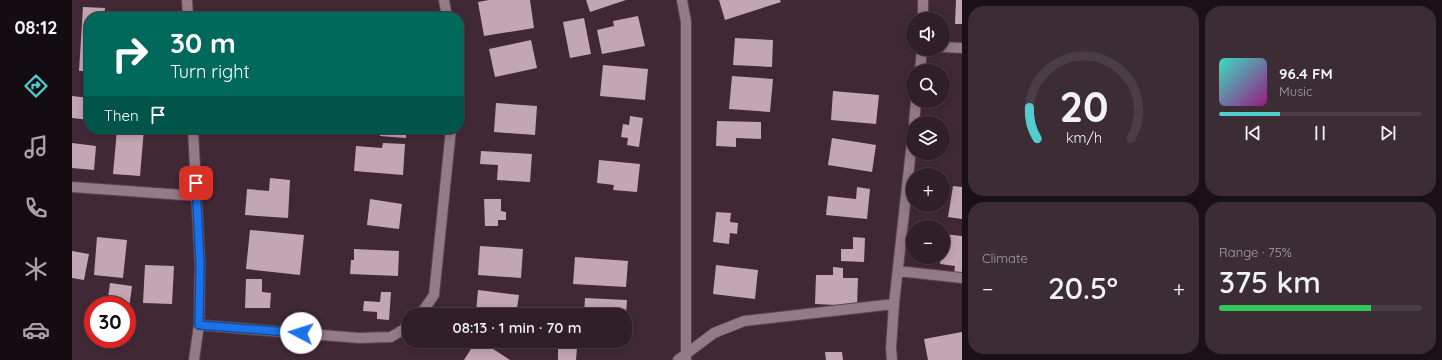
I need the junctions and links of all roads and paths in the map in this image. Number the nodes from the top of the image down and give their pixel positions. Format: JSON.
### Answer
{"nodes":[{"id":1,"x":187,"y":0,"type":"edge"},
{"id":2,"x":444,"y":0,"type":"edge"},
{"id":3,"x":682,"y":0,"type":"edge"},
{"id":4,"x":923,"y":0,"type":"edge"},
{"id":5,"x":188,"y":12,"type":"edge"},
{"id":6,"x":446,"y":12,"type":"edge"},
{"id":7,"x":923,"y":12,"type":"edge"},
{"id":8,"x":950,"y":47,"type":"edge"},
{"id":9,"x":962,"y":48,"type":"edge"},
{"id":10,"x":194,"y":134,"type":"edge"},
{"id":11,"x":450,"y":134,"type":"edge"},
{"id":12,"x":910,"y":160,"type":"edge"},
{"id":13,"x":72,"y":187,"type":"edge"},
{"id":14,"x":197,"y":196,"type":"junction"},
{"id":15,"x":898,"y":271,"type":"junction"},
{"id":16,"x":962,"y":278,"type":"edge"},
{"id":17,"x":894,"y":304,"type":"junction"},
{"id":18,"x":425,"y":308,"type":"edge"},
{"id":19,"x":199,"y":325,"type":"junction"},
{"id":20,"x":402,"y":330,"type":"edge"},
{"id":21,"x":683,"y":359,"type":"edge"},
{"id":22,"x":194,"y":360,"type":"edge"},
{"id":23,"x":892,"y":360,"type":"edge"}],
"edges":[{"from":1,"to":5,"type":"street"},
{"from":2,"to":6,"type":"street"},
{"from":3,"to":21,"type":"street"},
{"from":4,"to":7,"type":"street"},
{"from":8,"to":9,"type":"street"},
{"from":10,"to":14,"type":"street"},
{"from":11,"to":18,"type":"street"},
{"from":12,"to":15,"type":"street"},
{"from":13,"to":14,"type":"street"},
{"from":14,"to":19,"type":"street"},
{"from":15,"to":16,"type":"street"},
{"from":15,"to":17,"type":"street"},
{"from":17,"to":21,"type":"street"},
{"from":17,"to":23,"type":"street"},
{"from":19,"to":20,"type":"street"},
{"from":19,"to":22,"type":"street"}]}
